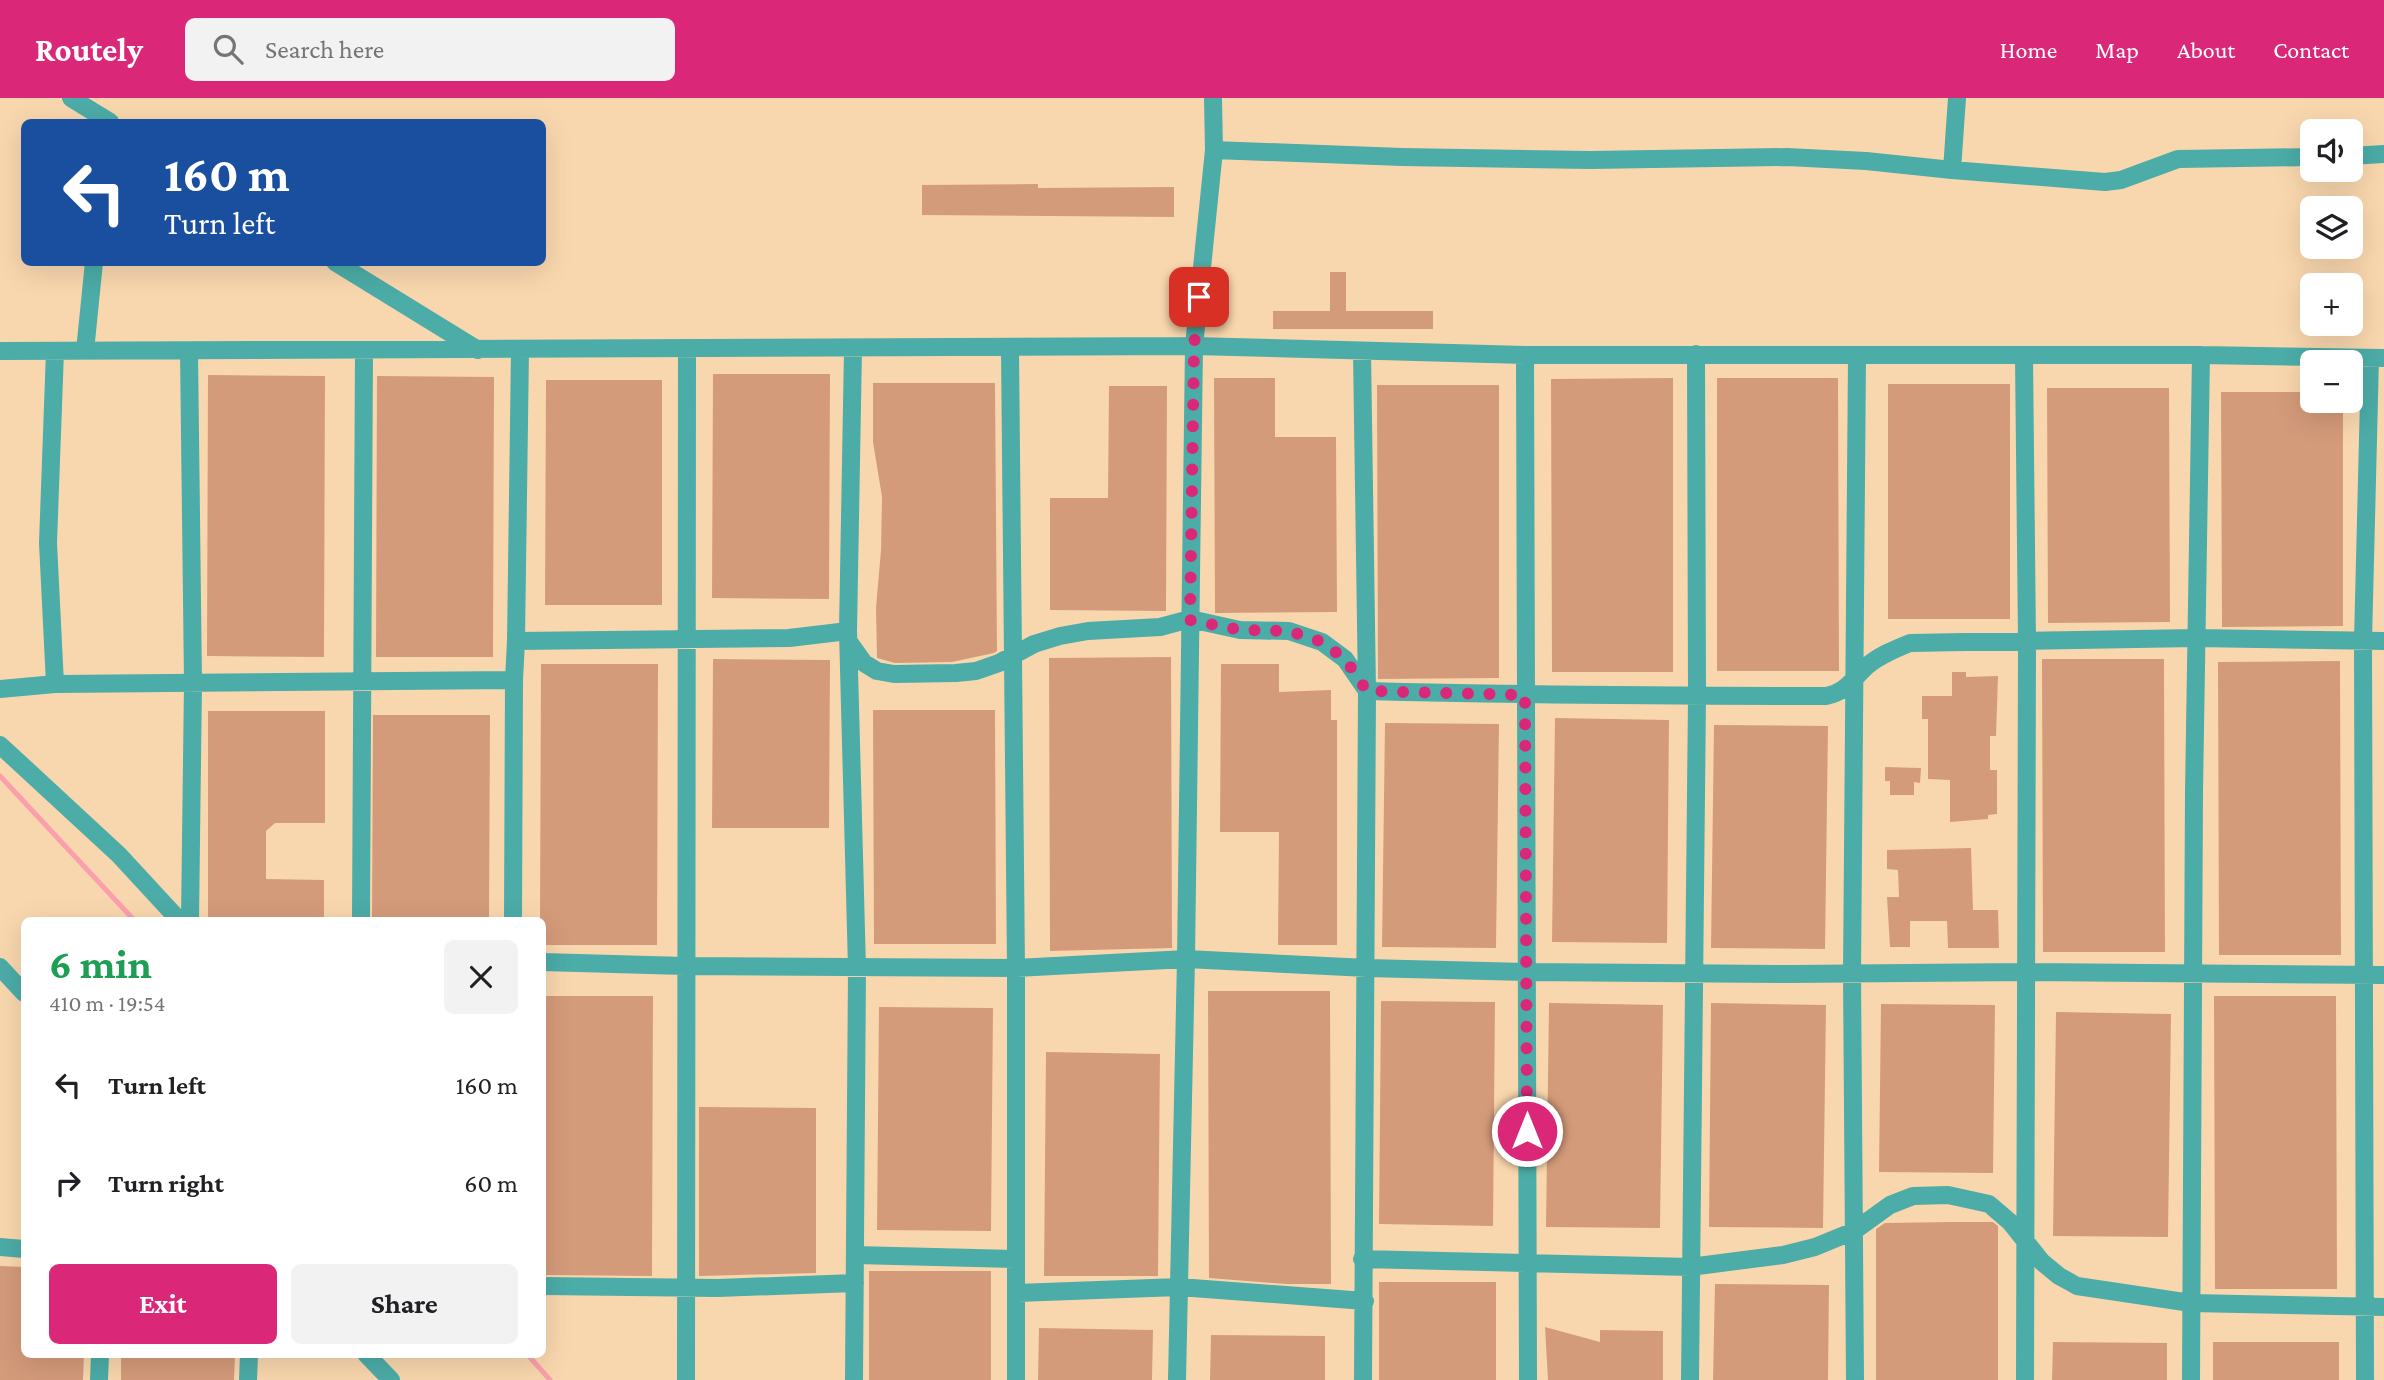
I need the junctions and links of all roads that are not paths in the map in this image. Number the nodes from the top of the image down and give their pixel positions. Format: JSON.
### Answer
{"nodes":[{"id":1,"x":71,"y":98,"type":"edge"},
{"id":2,"x":1213,"y":98,"type":"edge"},
{"id":3,"x":1957,"y":98,"type":"edge"},
{"id":4,"x":104,"y":119,"type":"edge"},
{"id":5,"x":1214,"y":150,"type":"junction"},
{"id":6,"x":2384,"y":154,"type":"edge"},
{"id":7,"x":2363,"y":155,"type":"edge"},
{"id":8,"x":2300,"y":157,"type":"edge"},
{"id":9,"x":1952,"y":170,"type":"junction"},
{"id":10,"x":94,"y":266,"type":"edge"},
{"id":11,"x":342,"y":266,"type":"edge"},
{"id":12,"x":1194,"y":346,"type":"junction"},
{"id":13,"x":687,"y":349,"type":"junction"},
{"id":14,"x":853,"y":349,"type":"junction"},
{"id":15,"x":1010,"y":349,"type":"junction"},
{"id":16,"x":365,"y":350,"type":"junction"},
{"id":17,"x":478,"y":350,"type":"junction"},
{"id":18,"x":520,"y":350,"type":"junction"},
{"id":19,"x":0,"y":351,"type":"edge"},
{"id":20,"x":55,"y":351,"type":"junction"},
{"id":21,"x":85,"y":351,"type":"junction"},
{"id":22,"x":189,"y":351,"type":"junction"},
{"id":23,"x":1362,"y":352,"type":"junction"},
{"id":24,"x":1696,"y":354,"type":"junction"},
{"id":25,"x":1525,"y":355,"type":"junction"},
{"id":26,"x":1857,"y":355,"type":"junction"},
{"id":27,"x":2201,"y":355,"type":"junction"},
{"id":28,"x":2024,"y":356,"type":"junction"},
{"id":29,"x":2377,"y":358,"type":"edge"},
{"id":30,"x":1190,"y":620,"type":"junction"},
{"id":31,"x":848,"y":636,"type":"junction"},
{"id":32,"x":686,"y":637,"type":"junction"},
{"id":33,"x":2196,"y":638,"type":"junction"},
{"id":34,"x":516,"y":641,"type":"junction"},
{"id":35,"x":2363,"y":641,"type":"junction"},
{"id":36,"x":2384,"y":641,"type":"edge"},
{"id":37,"x":2027,"y":642,"type":"junction"},
{"id":38,"x":1012,"y":655,"type":"junction"},
{"id":39,"x":514,"y":680,"type":"junction"},
{"id":40,"x":362,"y":681,"type":"junction"},
{"id":41,"x":1854,"y":681,"type":"junction"},
{"id":42,"x":193,"y":682,"type":"junction"},
{"id":43,"x":55,"y":684,"type":"junction"},
{"id":44,"x":0,"y":689,"type":"edge"},
{"id":45,"x":1367,"y":691,"type":"junction"},
{"id":46,"x":1525,"y":695,"type":"junction"},
{"id":47,"x":1697,"y":696,"type":"junction"},
{"id":48,"x":0,"y":745,"type":"edge"},
{"id":49,"x":176,"y":917,"type":"edge"},
{"id":50,"x":190,"y":917,"type":"edge"},
{"id":51,"x":361,"y":917,"type":"edge"},
{"id":52,"x":513,"y":917,"type":"edge"},
{"id":53,"x":1186,"y":960,"type":"junction"},
{"id":54,"x":546,"y":962,"type":"edge"},
{"id":55,"x":685,"y":966,"type":"junction"},
{"id":56,"x":0,"y":967,"type":"edge"},
{"id":57,"x":857,"y":968,"type":"junction"},
{"id":58,"x":1016,"y":968,"type":"junction"},
{"id":59,"x":1367,"y":968,"type":"junction"},
{"id":60,"x":1526,"y":972,"type":"junction"},
{"id":61,"x":1693,"y":972,"type":"junction"},
{"id":62,"x":2027,"y":972,"type":"junction"},
{"id":63,"x":2193,"y":973,"type":"junction"},
{"id":64,"x":1852,"y":974,"type":"junction"},
{"id":65,"x":2364,"y":975,"type":"junction"},
{"id":66,"x":2384,"y":975,"type":"edge"},
{"id":67,"x":21,"y":990,"type":"edge"},
{"id":68,"x":1854,"y":1231,"type":"junction"},
{"id":69,"x":2026,"y":1244,"type":"junction"},
{"id":70,"x":0,"y":1247,"type":"edge"},
{"id":71,"x":21,"y":1249,"type":"edge"},
{"id":72,"x":856,"y":1255,"type":"junction"},
{"id":73,"x":1015,"y":1259,"type":"junction"},
{"id":74,"x":1362,"y":1259,"type":"junction"},
{"id":75,"x":1527,"y":1263,"type":"junction"},
{"id":76,"x":1690,"y":1267,"type":"junction"},
{"id":77,"x":855,"y":1283,"type":"junction"},
{"id":78,"x":546,"y":1286,"type":"edge"},
{"id":79,"x":1179,"y":1287,"type":"junction"},
{"id":80,"x":685,"y":1288,"type":"junction"},
{"id":81,"x":1017,"y":1293,"type":"junction"},
{"id":82,"x":1365,"y":1301,"type":"junction"},
{"id":83,"x":2191,"y":1303,"type":"junction"},
{"id":84,"x":2364,"y":1306,"type":"junction"},
{"id":85,"x":2384,"y":1307,"type":"edge"},
{"id":86,"x":100,"y":1358,"type":"edge"},
{"id":87,"x":249,"y":1358,"type":"edge"},
{"id":88,"x":370,"y":1358,"type":"edge"},
{"id":89,"x":99,"y":1380,"type":"edge"},
{"id":90,"x":248,"y":1380,"type":"edge"},
{"id":91,"x":391,"y":1380,"type":"edge"},
{"id":92,"x":686,"y":1380,"type":"edge"},
{"id":93,"x":854,"y":1380,"type":"edge"},
{"id":94,"x":1016,"y":1380,"type":"edge"},
{"id":95,"x":1177,"y":1380,"type":"edge"},
{"id":96,"x":1363,"y":1380,"type":"edge"},
{"id":97,"x":1528,"y":1380,"type":"edge"},
{"id":98,"x":1690,"y":1380,"type":"edge"},
{"id":99,"x":1855,"y":1380,"type":"edge"},
{"id":100,"x":2025,"y":1380,"type":"edge"},
{"id":101,"x":2190,"y":1380,"type":"edge"},
{"id":102,"x":2365,"y":1380,"type":"edge"}],
"edges":[{"from":1,"to":4,"type":"street"},
{"from":2,"to":5,"type":"street"},
{"from":3,"to":9,"type":"street"},
{"from":5,"to":9,"type":"street"},
{"from":5,"to":12,"type":"street"},
{"from":6,"to":7,"type":"street"},
{"from":8,"to":9,"type":"street"},
{"from":10,"to":21,"type":"street"},
{"from":11,"to":17,"type":"street"},
{"from":12,"to":15,"type":"street"},
{"from":12,"to":23,"type":"street"},
{"from":12,"to":30,"type":"street"},
{"from":13,"to":14,"type":"street"},
{"from":13,"to":18,"type":"street"},
{"from":13,"to":32,"type":"street"},
{"from":14,"to":15,"type":"street"},
{"from":14,"to":31,"type":"street"},
{"from":15,"to":38,"type":"street"},
{"from":16,"to":17,"type":"street"},
{"from":16,"to":22,"type":"street"},
{"from":16,"to":40,"type":"street"},
{"from":17,"to":18,"type":"street"},
{"from":18,"to":34,"type":"street"},
{"from":19,"to":20,"type":"street"},
{"from":20,"to":21,"type":"street"},
{"from":20,"to":43,"type":"street"},
{"from":21,"to":22,"type":"street"},
{"from":22,"to":42,"type":"street"},
{"from":23,"to":25,"type":"street"},
{"from":23,"to":45,"type":"street"},
{"from":24,"to":25,"type":"street"},
{"from":24,"to":26,"type":"street"},
{"from":24,"to":47,"type":"street"},
{"from":25,"to":46,"type":"street"},
{"from":26,"to":28,"type":"street"},
{"from":26,"to":41,"type":"street"},
{"from":27,"to":28,"type":"street"},
{"from":27,"to":29,"type":"street"},
{"from":27,"to":33,"type":"street"},
{"from":28,"to":37,"type":"street"},
{"from":29,"to":35,"type":"street"},
{"from":30,"to":38,"type":"street"},
{"from":30,"to":45,"type":"street"},
{"from":30,"to":53,"type":"street"},
{"from":31,"to":32,"type":"street"},
{"from":31,"to":38,"type":"street"},
{"from":31,"to":57,"type":"street"},
{"from":32,"to":34,"type":"street"},
{"from":32,"to":55,"type":"street"},
{"from":33,"to":35,"type":"street"},
{"from":33,"to":37,"type":"street"},
{"from":33,"to":63,"type":"street"},
{"from":34,"to":39,"type":"street"},
{"from":35,"to":36,"type":"street"},
{"from":35,"to":65,"type":"street"},
{"from":37,"to":41,"type":"street"},
{"from":37,"to":62,"type":"street"},
{"from":38,"to":58,"type":"street"},
{"from":39,"to":40,"type":"street"},
{"from":39,"to":52,"type":"street"},
{"from":40,"to":42,"type":"street"},
{"from":40,"to":51,"type":"street"},
{"from":41,"to":47,"type":"street"},
{"from":41,"to":64,"type":"street"},
{"from":42,"to":43,"type":"street"},
{"from":42,"to":50,"type":"street"},
{"from":43,"to":44,"type":"street"},
{"from":45,"to":46,"type":"street"},
{"from":45,"to":59,"type":"street"},
{"from":46,"to":47,"type":"street"},
{"from":46,"to":60,"type":"street"},
{"from":47,"to":61,"type":"street"},
{"from":48,"to":49,"type":"street"},
{"from":53,"to":58,"type":"street"},
{"from":53,"to":59,"type":"street"},
{"from":53,"to":79,"type":"street"},
{"from":54,"to":55,"type":"street"},
{"from":55,"to":57,"type":"street"},
{"from":55,"to":80,"type":"street"},
{"from":56,"to":67,"type":"street"},
{"from":57,"to":58,"type":"street"},
{"from":57,"to":72,"type":"street"},
{"from":58,"to":73,"type":"street"},
{"from":59,"to":60,"type":"street"},
{"from":59,"to":74,"type":"street"},
{"from":60,"to":61,"type":"street"},
{"from":60,"to":75,"type":"street"},
{"from":61,"to":64,"type":"street"},
{"from":61,"to":76,"type":"street"},
{"from":62,"to":63,"type":"street"},
{"from":62,"to":64,"type":"street"},
{"from":62,"to":69,"type":"street"},
{"from":63,"to":65,"type":"street"},
{"from":63,"to":83,"type":"street"},
{"from":64,"to":68,"type":"street"},
{"from":65,"to":66,"type":"street"},
{"from":65,"to":84,"type":"street"},
{"from":68,"to":69,"type":"street"},
{"from":68,"to":76,"type":"street"},
{"from":68,"to":99,"type":"street"},
{"from":69,"to":83,"type":"street"},
{"from":69,"to":100,"type":"street"},
{"from":70,"to":71,"type":"street"},
{"from":72,"to":73,"type":"street"},
{"from":72,"to":77,"type":"street"},
{"from":73,"to":81,"type":"street"},
{"from":74,"to":75,"type":"street"},
{"from":74,"to":82,"type":"street"},
{"from":75,"to":76,"type":"street"},
{"from":75,"to":97,"type":"street"},
{"from":76,"to":98,"type":"street"},
{"from":77,"to":80,"type":"street"},
{"from":77,"to":93,"type":"street"},
{"from":78,"to":80,"type":"street"},
{"from":79,"to":81,"type":"street"},
{"from":79,"to":82,"type":"street"},
{"from":79,"to":95,"type":"street"},
{"from":80,"to":92,"type":"street"},
{"from":81,"to":94,"type":"street"},
{"from":82,"to":96,"type":"street"},
{"from":83,"to":84,"type":"street"},
{"from":83,"to":101,"type":"street"},
{"from":84,"to":85,"type":"street"},
{"from":84,"to":102,"type":"street"},
{"from":86,"to":89,"type":"street"},
{"from":87,"to":90,"type":"street"},
{"from":88,"to":91,"type":"street"}]}
